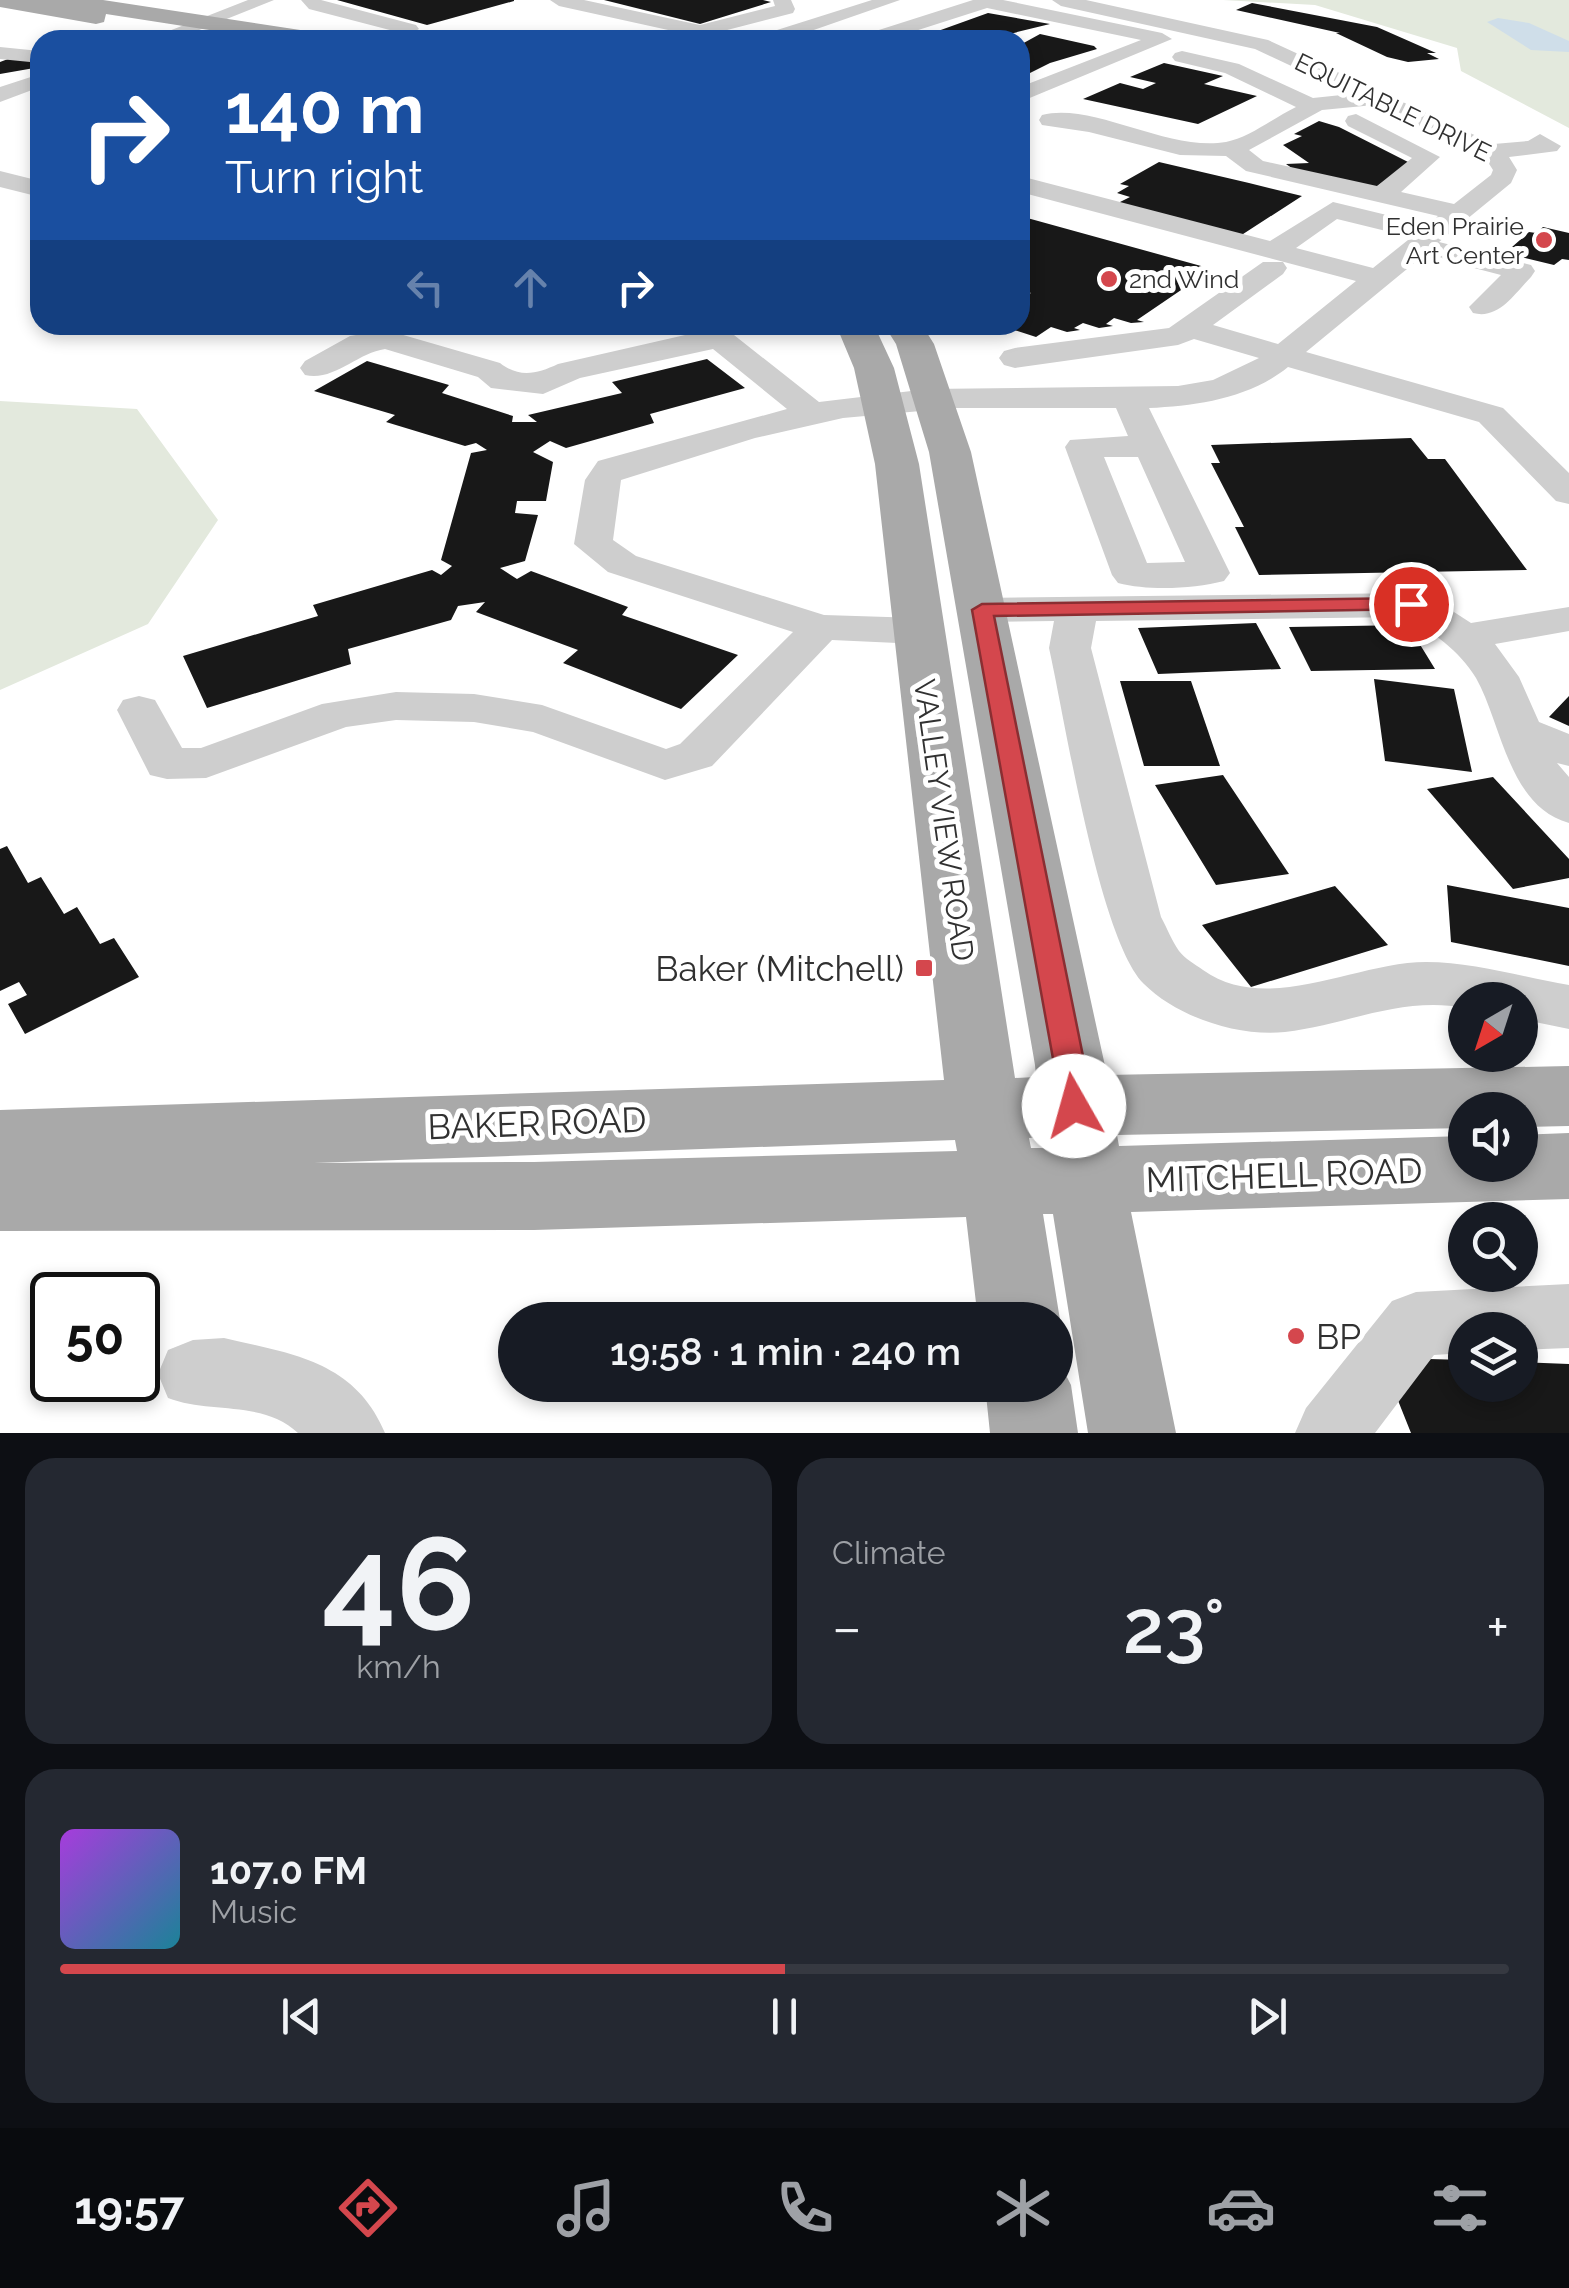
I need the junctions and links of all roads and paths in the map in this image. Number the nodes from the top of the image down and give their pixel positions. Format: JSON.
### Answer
{"nodes":[{"id":1,"x":0,"y":0,"type":"edge"},
{"id":2,"x":58,"y":0,"type":"edge"},
{"id":3,"x":265,"y":0,"type":"edge"},
{"id":4,"x":310,"y":0,"type":"edge"},
{"id":5,"x":559,"y":0,"type":"edge"},
{"id":6,"x":782,"y":0,"type":"edge"},
{"id":7,"x":891,"y":0,"type":"edge"},
{"id":8,"x":1061,"y":0,"type":"edge"},
{"id":9,"x":1127,"y":14,"type":"junction"},
{"id":10,"x":758,"y":18,"type":"junction"},
{"id":11,"x":1096,"y":25,"type":"junction"},
{"id":12,"x":194,"y":27,"type":"junction"},
{"id":13,"x":409,"y":29,"type":"dead end"},
{"id":14,"x":804,"y":29,"type":"junction"},
{"id":15,"x":1059,"y":29,"type":"junction"},
{"id":16,"x":185,"y":30,"type":"edge"},
{"id":17,"x":206,"y":30,"type":"edge"},
{"id":18,"x":223,"y":30,"type":"edge"},
{"id":19,"x":800,"y":30,"type":"edge"},
{"id":20,"x":809,"y":30,"type":"edge"},
{"id":21,"x":898,"y":30,"type":"edge"},
{"id":22,"x":1034,"y":32,"type":"dead end"},
{"id":23,"x":1141,"y":47,"type":"junction"},
{"id":24,"x":0,"y":52,"type":"edge"},
{"id":25,"x":30,"y":55,"type":"edge"},
{"id":26,"x":1182,"y":57,"type":"dead end"},
{"id":27,"x":30,"y":83,"type":"edge"},
{"id":28,"x":1030,"y":91,"type":"edge"},
{"id":29,"x":3,"y":92,"type":"edge"},
{"id":30,"x":1380,"y":98,"type":"junction"},
{"id":31,"x":1320,"y":105,"type":"junction"},
{"id":32,"x":1057,"y":134,"type":"dead end"},
{"id":33,"x":1553,"y":148,"type":"edge"},
{"id":34,"x":1232,"y":149,"type":"junction"},
{"id":35,"x":1491,"y":152,"type":"junction"},
{"id":36,"x":0,"y":179,"type":"edge"},
{"id":37,"x":30,"y":186,"type":"edge"},
{"id":38,"x":1030,"y":187,"type":"edge"},
{"id":39,"x":1382,"y":195,"type":"junction"},
{"id":40,"x":1030,"y":203,"type":"edge"},
{"id":41,"x":1459,"y":213,"type":"junction"},
{"id":42,"x":1425,"y":240,"type":"junction"},
{"id":43,"x":1274,"y":260,"type":"junction"},
{"id":44,"x":1369,"y":285,"type":"junction"},
{"id":45,"x":1484,"y":307,"type":"dead end"},
{"id":46,"x":1189,"y":328,"type":"junction"},
{"id":47,"x":859,"y":335,"type":"edge"},
{"id":48,"x":909,"y":335,"type":"edge"},
{"id":49,"x":1282,"y":355,"type":"junction"},
{"id":50,"x":1015,"y":358,"type":"dead end"},
{"id":51,"x":316,"y":368,"type":"dead end"},
{"id":52,"x":1128,"y":398,"type":"junction"},
{"id":53,"x":909,"y":401,"type":"junction"},
{"id":54,"x":813,"y":414,"type":"junction"},
{"id":55,"x":1150,"y":446,"type":"dead end"},
{"id":56,"x":1569,"y":492,"type":"edge"},
{"id":57,"x":982,"y":610,"type":"junction"},
{"id":58,"x":1077,"y":612,"type":"junction"},
{"id":59,"x":1569,"y":619,"type":"edge"},
{"id":60,"x":821,"y":628,"type":"junction"},
{"id":61,"x":919,"y":631,"type":"junction"},
{"id":62,"x":1463,"y":637,"type":"junction"},
{"id":63,"x":139,"y":710,"type":"dead end"},
{"id":64,"x":1516,"y":730,"type":"junction"},
{"id":65,"x":1569,"y":751,"type":"edge"},
{"id":66,"x":1569,"y":806,"type":"edge"},
{"id":67,"x":1569,"y":1006,"type":"edge"},
{"id":68,"x":1569,"y":1096,"type":"edge"},
{"id":69,"x":0,"y":1142,"type":"edge"},
{"id":70,"x":1080,"y":1143,"type":"junction"},
{"id":71,"x":992,"y":1145,"type":"junction"},
{"id":72,"x":1569,"y":1166,"type":"edge"},
{"id":73,"x":0,"y":1197,"type":"edge"},
{"id":74,"x":1016,"y":1302,"type":"edge"},
{"id":75,"x":1569,"y":1316,"type":"edge"},
{"id":76,"x":194,"y":1374,"type":"dead end"},
{"id":77,"x":1030,"y":1402,"type":"edge"},
{"id":78,"x":349,"y":1433,"type":"edge"},
{"id":79,"x":1034,"y":1433,"type":"edge"},
{"id":80,"x":1132,"y":1433,"type":"edge"},
{"id":81,"x":1331,"y":1433,"type":"edge"}],
"edges":[{"from":1,"to":12,"type":"main road"},
{"from":2,"to":12,"type":"main road"},
{"from":3,"to":12,"type":"street"},
{"from":4,"to":13,"type":"street"},
{"from":5,"to":10,"type":"street"},
{"from":6,"to":10,"type":"street"},
{"from":7,"to":14,"type":"street"},
{"from":8,"to":9,"type":"street","name":"EQUITABLE DRIVE"},
{"from":9,"to":11,"type":"street"},
{"from":9,"to":30,"type":"street","name":"EQUITABLE DRIVE"},
{"from":10,"to":14,"type":"street"},
{"from":11,"to":15,"type":"street"},
{"from":11,"to":21,"type":"street"},
{"from":11,"to":23,"type":"street"},
{"from":12,"to":16,"type":"street"},
{"from":12,"to":17,"type":"main road"},
{"from":12,"to":18,"type":"main road"},
{"from":14,"to":19,"type":"street"},
{"from":14,"to":20,"type":"street"},
{"from":15,"to":22,"type":"street"},
{"from":15,"to":23,"type":"street"},
{"from":23,"to":28,"type":"street"},
{"from":24,"to":25,"type":"street"},
{"from":26,"to":31,"type":"street"},
{"from":27,"to":29,"type":"street"},
{"from":30,"to":31,"type":"street"},
{"from":30,"to":35,"type":"street","name":"EQUITABLE DRIVE"},
{"from":31,"to":34,"type":"street"},
{"from":31,"to":39,"type":"street"},
{"from":32,"to":34,"type":"street"},
{"from":33,"to":35,"type":"street"},
{"from":34,"to":39,"type":"street"},
{"from":35,"to":41,"type":"street","name":"EQUITABLE DRIVE"},
{"from":36,"to":37,"type":"street"},
{"from":38,"to":43,"type":"street"},
{"from":39,"to":41,"type":"street"},
{"from":40,"to":43,"type":"street"},
{"from":41,"to":42,"type":"street","name":"EQUITABLE DRIVE"},
{"from":42,"to":43,"type":"street"},
{"from":42,"to":44,"type":"street","name":"EQUITABLE DRIVE"},
{"from":42,"to":45,"type":"street"},
{"from":43,"to":44,"type":"street"},
{"from":43,"to":46,"type":"street"},
{"from":44,"to":49,"type":"street","name":"EQUITABLE DRIVE"},
{"from":46,"to":49,"type":"street"},
{"from":46,"to":50,"type":"street"},
{"from":47,"to":53,"type":"main road","name":"VALLEY VIEW ROAD"},
{"from":48,"to":53,"type":"main road","name":"VALLEY VIEW ROAD"},
{"from":49,"to":52,"type":"street","name":"EQUITABLE DRIVE"},
{"from":49,"to":56,"type":"street"},
{"from":51,"to":54,"type":"street"},
{"from":52,"to":53,"type":"street","name":"EQUITABLE DRIVE"},
{"from":52,"to":55,"type":"street"},
{"from":53,"to":54,"type":"street","name":"EQUITABLE DRIVE"},
{"from":53,"to":57,"type":"main road","name":"VALLEY VIEW ROAD"},
{"from":53,"to":61,"type":"main road","name":"VALLEY VIEW ROAD"},
{"from":54,"to":60,"type":"street","name":"EQUITABLE DRIVE"},
{"from":57,"to":58,"type":"street"},
{"from":57,"to":70,"type":"main road","name":"VALLEY VIEW ROAD"},
{"from":58,"to":62,"type":"street"},
{"from":58,"to":67,"type":"street"},
{"from":59,"to":62,"type":"street"},
{"from":60,"to":61,"type":"street"},
{"from":60,"to":63,"type":"street"},
{"from":61,"to":71,"type":"main road","name":"VALLEY VIEW ROAD"},
{"from":62,"to":64,"type":"street"},
{"from":64,"to":65,"type":"street"},
{"from":64,"to":66,"type":"street"},
{"from":68,"to":70,"type":"main road","name":"MITCHELL ROAD"},
{"from":69,"to":71,"type":"main road","name":"BAKER ROAD"},
{"from":70,"to":71,"type":"main road","name":"MITCHELL ROAD"},
{"from":70,"to":72,"type":"main road","name":"MITCHELL ROAD"},
{"from":70,"to":80,"type":"main road","name":"VALLEY VIEW ROAD"},
{"from":71,"to":73,"type":"main road"},
{"from":71,"to":74,"type":"main road","name":"VALLEY VIEW ROAD"},
{"from":75,"to":81,"type":"street"},
{"from":76,"to":78,"type":"street"},
{"from":77,"to":79,"type":"main road"}]}
